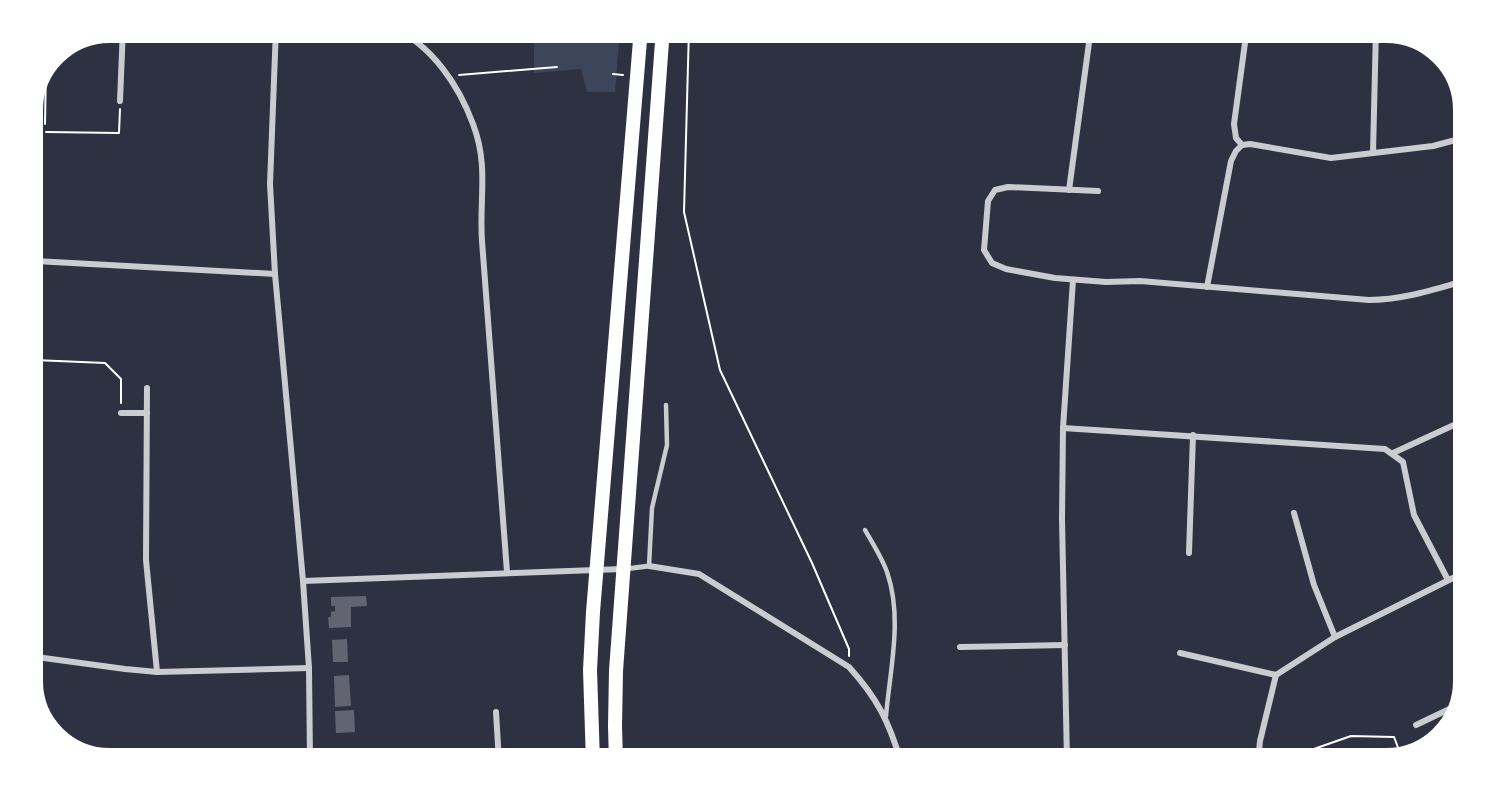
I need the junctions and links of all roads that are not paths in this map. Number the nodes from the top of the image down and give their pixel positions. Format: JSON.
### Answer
{"nodes":[{"id":1,"x":123,"y":39,"type":"edge"},
{"id":2,"x":276,"y":39,"type":"edge"},
{"id":3,"x":411,"y":39,"type":"edge"},
{"id":4,"x":640,"y":39,"type":"edge"},
{"id":5,"x":662,"y":39,"type":"edge"},
{"id":6,"x":1090,"y":39,"type":"edge"},
{"id":7,"x":1246,"y":39,"type":"edge"},
{"id":8,"x":1376,"y":39,"type":"edge"},
{"id":9,"x":120,"y":101,"type":"road end"},
{"id":10,"x":1457,"y":140,"type":"edge"},
{"id":11,"x":1242,"y":145,"type":"junction"},
{"id":12,"x":1373,"y":153,"type":"junction"},
{"id":13,"x":1069,"y":190,"type":"junction"},
{"id":14,"x":1098,"y":191,"type":"dead end"},
{"id":15,"x":39,"y":261,"type":"edge"},
{"id":16,"x":275,"y":274,"type":"junction"},
{"id":17,"x":1072,"y":280,"type":"junction"},
{"id":18,"x":1457,"y":283,"type":"edge"},
{"id":19,"x":1207,"y":287,"type":"junction"},
{"id":20,"x":147,"y":388,"type":"dead end"},
{"id":21,"x":666,"y":405,"type":"dead end"},
{"id":22,"x":121,"y":413,"type":"road end"},
{"id":23,"x":147,"y":413,"type":"junction"},
{"id":24,"x":1457,"y":424,"type":"edge"},
{"id":25,"x":1063,"y":428,"type":"junction"},
{"id":26,"x":1193,"y":435,"type":"junction"},
{"id":27,"x":1393,"y":453,"type":"junction"},
{"id":28,"x":1294,"y":513,"type":"dead end"},
{"id":29,"x":865,"y":530,"type":"dead end"},
{"id":30,"x":1189,"y":553,"type":"dead end"},
{"id":31,"x":649,"y":566,"type":"junction"},
{"id":32,"x":625,"y":569,"type":"junction"},
{"id":33,"x":596,"y":570,"type":"junction"},
{"id":34,"x":507,"y":572,"type":"junction"},
{"id":35,"x":1457,"y":576,"type":"edge"},
{"id":36,"x":1448,"y":580,"type":"junction"},
{"id":37,"x":303,"y":581,"type":"junction"},
{"id":38,"x":1335,"y":637,"type":"junction"},
{"id":39,"x":1065,"y":645,"type":"junction"},
{"id":40,"x":960,"y":647,"type":"dead end"},
{"id":41,"x":1180,"y":653,"type":"dead end"},
{"id":42,"x":39,"y":657,"type":"edge"},
{"id":43,"x":309,"y":668,"type":"junction"},
{"id":44,"x":157,"y":672,"type":"junction"},
{"id":45,"x":1276,"y":675,"type":"junction"},
{"id":46,"x":1452,"y":708,"type":"edge"},
{"id":47,"x":496,"y":712,"type":"dead end"},
{"id":48,"x":886,"y":716,"type":"junction"},
{"id":49,"x":1416,"y":725,"type":"dead end"},
{"id":50,"x":310,"y":752,"type":"edge"},
{"id":51,"x":498,"y":752,"type":"edge"},
{"id":52,"x":593,"y":752,"type":"edge"},
{"id":53,"x":616,"y":752,"type":"edge"},
{"id":54,"x":898,"y":752,"type":"edge"},
{"id":55,"x":1067,"y":752,"type":"edge"},
{"id":56,"x":1259,"y":752,"type":"edge"}],
"edges":[{"from":1,"to":9,"type":"street"},
{"from":2,"to":16,"type":"street"},
{"from":3,"to":34,"type":"street"},
{"from":4,"to":33,"type":"main road"},
{"from":5,"to":32,"type":"main road"},
{"from":6,"to":13,"type":"street"},
{"from":7,"to":11,"type":"street"},
{"from":8,"to":12,"type":"street"},
{"from":10,"to":12,"type":"street"},
{"from":11,"to":12,"type":"street"},
{"from":11,"to":19,"type":"street"},
{"from":13,"to":14,"type":"street"},
{"from":13,"to":17,"type":"street"},
{"from":15,"to":16,"type":"street"},
{"from":16,"to":37,"type":"street"},
{"from":17,"to":19,"type":"street"},
{"from":17,"to":25,"type":"street"},
{"from":18,"to":19,"type":"street"},
{"from":20,"to":23,"type":"street"},
{"from":21,"to":31,"type":"lane"},
{"from":22,"to":23,"type":"street"},
{"from":23,"to":44,"type":"street"},
{"from":24,"to":27,"type":"street"},
{"from":25,"to":26,"type":"street"},
{"from":25,"to":39,"type":"street"},
{"from":26,"to":27,"type":"street"},
{"from":26,"to":30,"type":"street"},
{"from":27,"to":36,"type":"street"},
{"from":28,"to":38,"type":"street"},
{"from":29,"to":48,"type":"lane"},
{"from":31,"to":32,"type":"street"},
{"from":31,"to":48,"type":"street"},
{"from":32,"to":33,"type":"street"},
{"from":32,"to":53,"type":"main road"},
{"from":33,"to":34,"type":"street"},
{"from":33,"to":52,"type":"main road"},
{"from":34,"to":37,"type":"street"},
{"from":35,"to":36,"type":"street"},
{"from":36,"to":38,"type":"street"},
{"from":37,"to":43,"type":"street"},
{"from":38,"to":45,"type":"street"},
{"from":39,"to":40,"type":"street"},
{"from":39,"to":55,"type":"street"},
{"from":41,"to":45,"type":"street"},
{"from":42,"to":44,"type":"street"},
{"from":43,"to":44,"type":"street"},
{"from":43,"to":50,"type":"street"},
{"from":45,"to":56,"type":"street"},
{"from":46,"to":49,"type":"street"},
{"from":47,"to":51,"type":"street"},
{"from":48,"to":54,"type":"street"}]}
